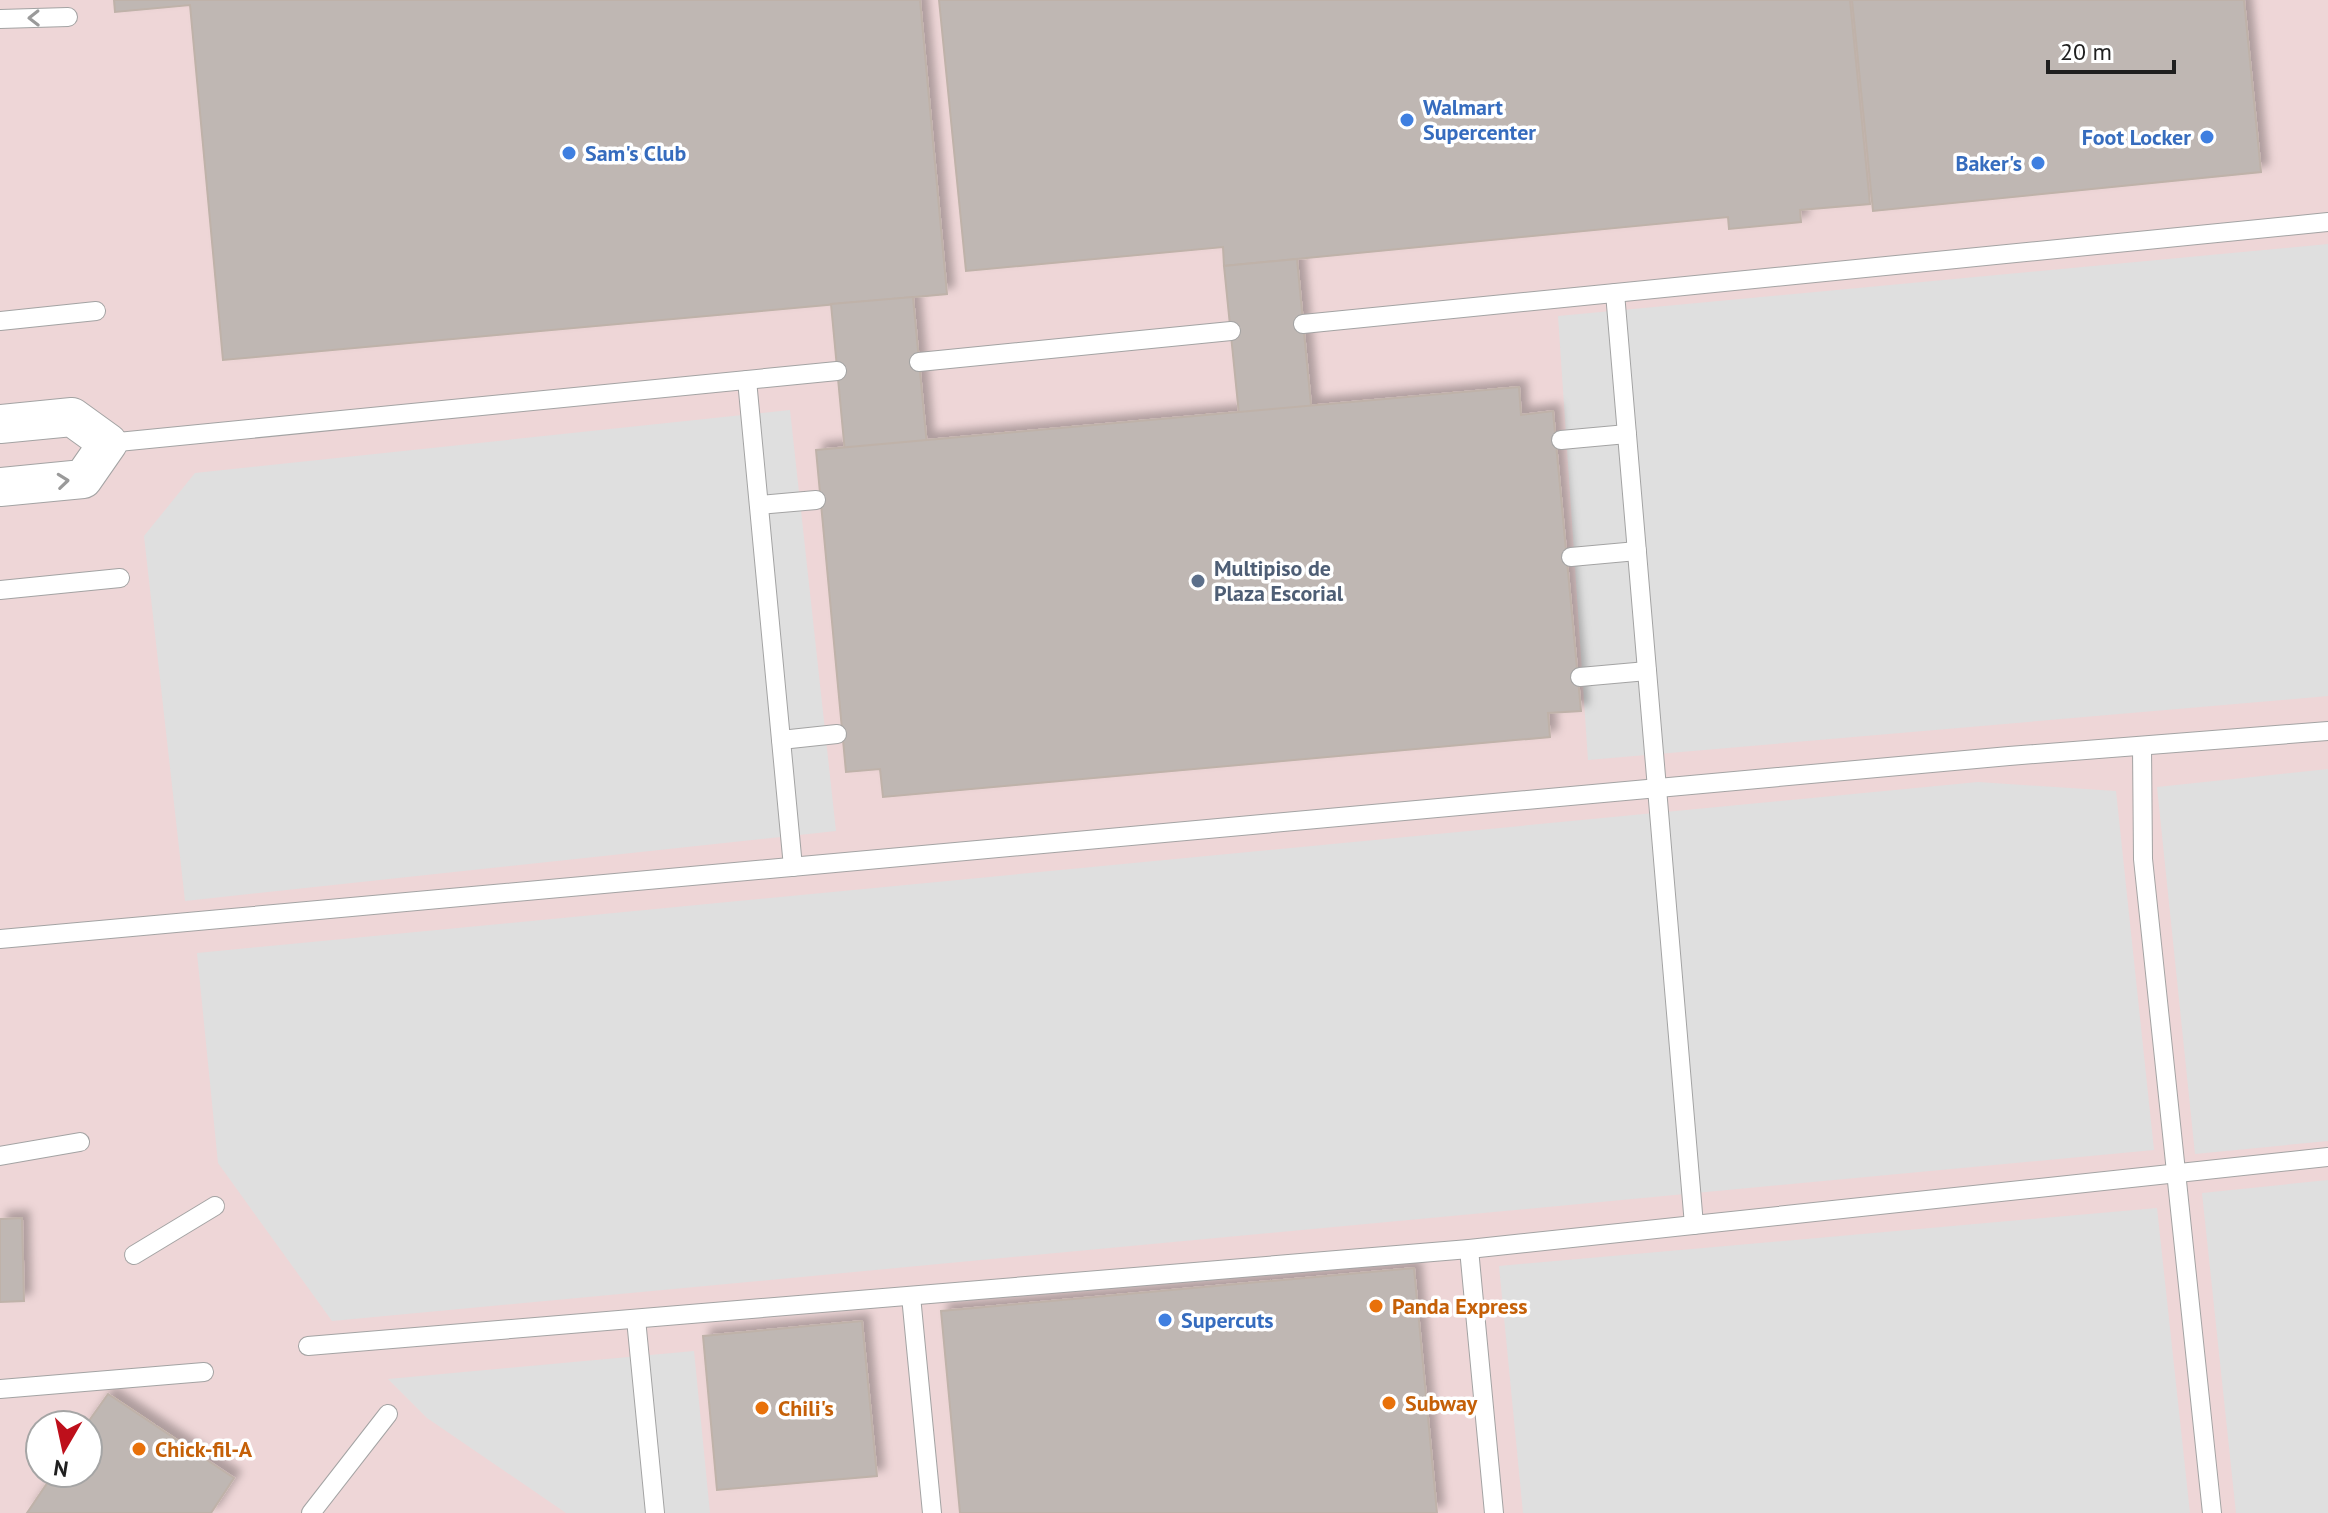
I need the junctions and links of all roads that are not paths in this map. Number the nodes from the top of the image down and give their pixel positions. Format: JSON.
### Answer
{"nodes":[{"id":1,"x":68,"y":17,"type":"dead end"},
{"id":2,"x":0,"y":19,"type":"edge"},
{"id":3,"x":2328,"y":222,"type":"edge"},
{"id":4,"x":1615,"y":293,"type":"junction"},
{"id":5,"x":96,"y":311,"type":"dead end"},
{"id":6,"x":0,"y":321,"type":"edge"},
{"id":7,"x":1303,"y":324,"type":"dead end"},
{"id":8,"x":1231,"y":331,"type":"dead end"},
{"id":9,"x":919,"y":362,"type":"dead end"},
{"id":10,"x":837,"y":371,"type":"dead end"},
{"id":11,"x":747,"y":380,"type":"junction"},
{"id":12,"x":0,"y":424,"type":"edge"},
{"id":13,"x":1627,"y":434,"type":"junction"},
{"id":14,"x":1561,"y":440,"type":"dead end"},
{"id":15,"x":108,"y":443,"type":"junction"},
{"id":16,"x":0,"y":487,"type":"edge"},
{"id":17,"x":816,"y":500,"type":"dead end"},
{"id":18,"x":759,"y":505,"type":"junction"},
{"id":19,"x":1637,"y":551,"type":"junction"},
{"id":20,"x":1571,"y":557,"type":"dead end"},
{"id":21,"x":120,"y":578,"type":"dead end"},
{"id":22,"x":0,"y":590,"type":"edge"},
{"id":23,"x":1647,"y":671,"type":"junction"},
{"id":24,"x":1580,"y":677,"type":"dead end"},
{"id":25,"x":2328,"y":731,"type":"edge"},
{"id":26,"x":837,"y":734,"type":"dead end"},
{"id":27,"x":781,"y":740,"type":"junction"},
{"id":28,"x":2142,"y":747,"type":"junction"},
{"id":29,"x":1657,"y":788,"type":"junction"},
{"id":30,"x":793,"y":867,"type":"junction"},
{"id":31,"x":0,"y":939,"type":"edge"},
{"id":32,"x":80,"y":1142,"type":"dead end"},
{"id":33,"x":0,"y":1156,"type":"edge"},
{"id":34,"x":2328,"y":1157,"type":"edge"},
{"id":35,"x":2176,"y":1174,"type":"junction"},
{"id":36,"x":215,"y":1206,"type":"dead end"},
{"id":37,"x":1694,"y":1225,"type":"junction"},
{"id":38,"x":1469,"y":1249,"type":"junction"},
{"id":39,"x":134,"y":1255,"type":"dead end"},
{"id":40,"x":911,"y":1296,"type":"junction"},
{"id":41,"x":636,"y":1319,"type":"junction"},
{"id":42,"x":308,"y":1346,"type":"dead end"},
{"id":43,"x":204,"y":1372,"type":"dead end"},
{"id":44,"x":0,"y":1389,"type":"edge"},
{"id":45,"x":388,"y":1414,"type":"dead end"},
{"id":46,"x":311,"y":1513,"type":"edge"},
{"id":47,"x":655,"y":1513,"type":"edge"},
{"id":48,"x":932,"y":1513,"type":"edge"},
{"id":49,"x":1494,"y":1513,"type":"edge"},
{"id":50,"x":2212,"y":1513,"type":"edge"}],
"edges":[{"from":1,"to":2,"type":"lane","one_way":true},
{"from":3,"to":4,"type":"lane"},
{"from":4,"to":7,"type":"lane"},
{"from":4,"to":13,"type":"lane"},
{"from":5,"to":6,"type":"lane"},
{"from":8,"to":9,"type":"lane"},
{"from":10,"to":11,"type":"lane"},
{"from":11,"to":15,"type":"lane"},
{"from":11,"to":18,"type":"lane"},
{"from":12,"to":15,"type":"street"},
{"from":13,"to":14,"type":"lane"},
{"from":13,"to":19,"type":"lane"},
{"from":16,"to":15,"type":"street","one_way":true},
{"from":17,"to":18,"type":"lane"},
{"from":18,"to":27,"type":"lane"},
{"from":19,"to":20,"type":"lane"},
{"from":19,"to":23,"type":"lane"},
{"from":21,"to":22,"type":"lane"},
{"from":23,"to":24,"type":"lane"},
{"from":23,"to":29,"type":"lane"},
{"from":25,"to":28,"type":"lane"},
{"from":26,"to":27,"type":"lane"},
{"from":27,"to":30,"type":"lane"},
{"from":28,"to":29,"type":"lane"},
{"from":28,"to":35,"type":"lane"},
{"from":29,"to":30,"type":"lane"},
{"from":29,"to":37,"type":"lane"},
{"from":30,"to":31,"type":"lane"},
{"from":32,"to":33,"type":"lane"},
{"from":34,"to":35,"type":"lane"},
{"from":35,"to":37,"type":"lane"},
{"from":35,"to":50,"type":"lane"},
{"from":36,"to":39,"type":"lane"},
{"from":37,"to":38,"type":"lane"},
{"from":38,"to":40,"type":"lane"},
{"from":38,"to":49,"type":"lane"},
{"from":40,"to":41,"type":"lane"},
{"from":40,"to":48,"type":"lane"},
{"from":41,"to":42,"type":"lane"},
{"from":41,"to":47,"type":"lane"},
{"from":43,"to":44,"type":"lane"},
{"from":45,"to":46,"type":"lane"}]}
